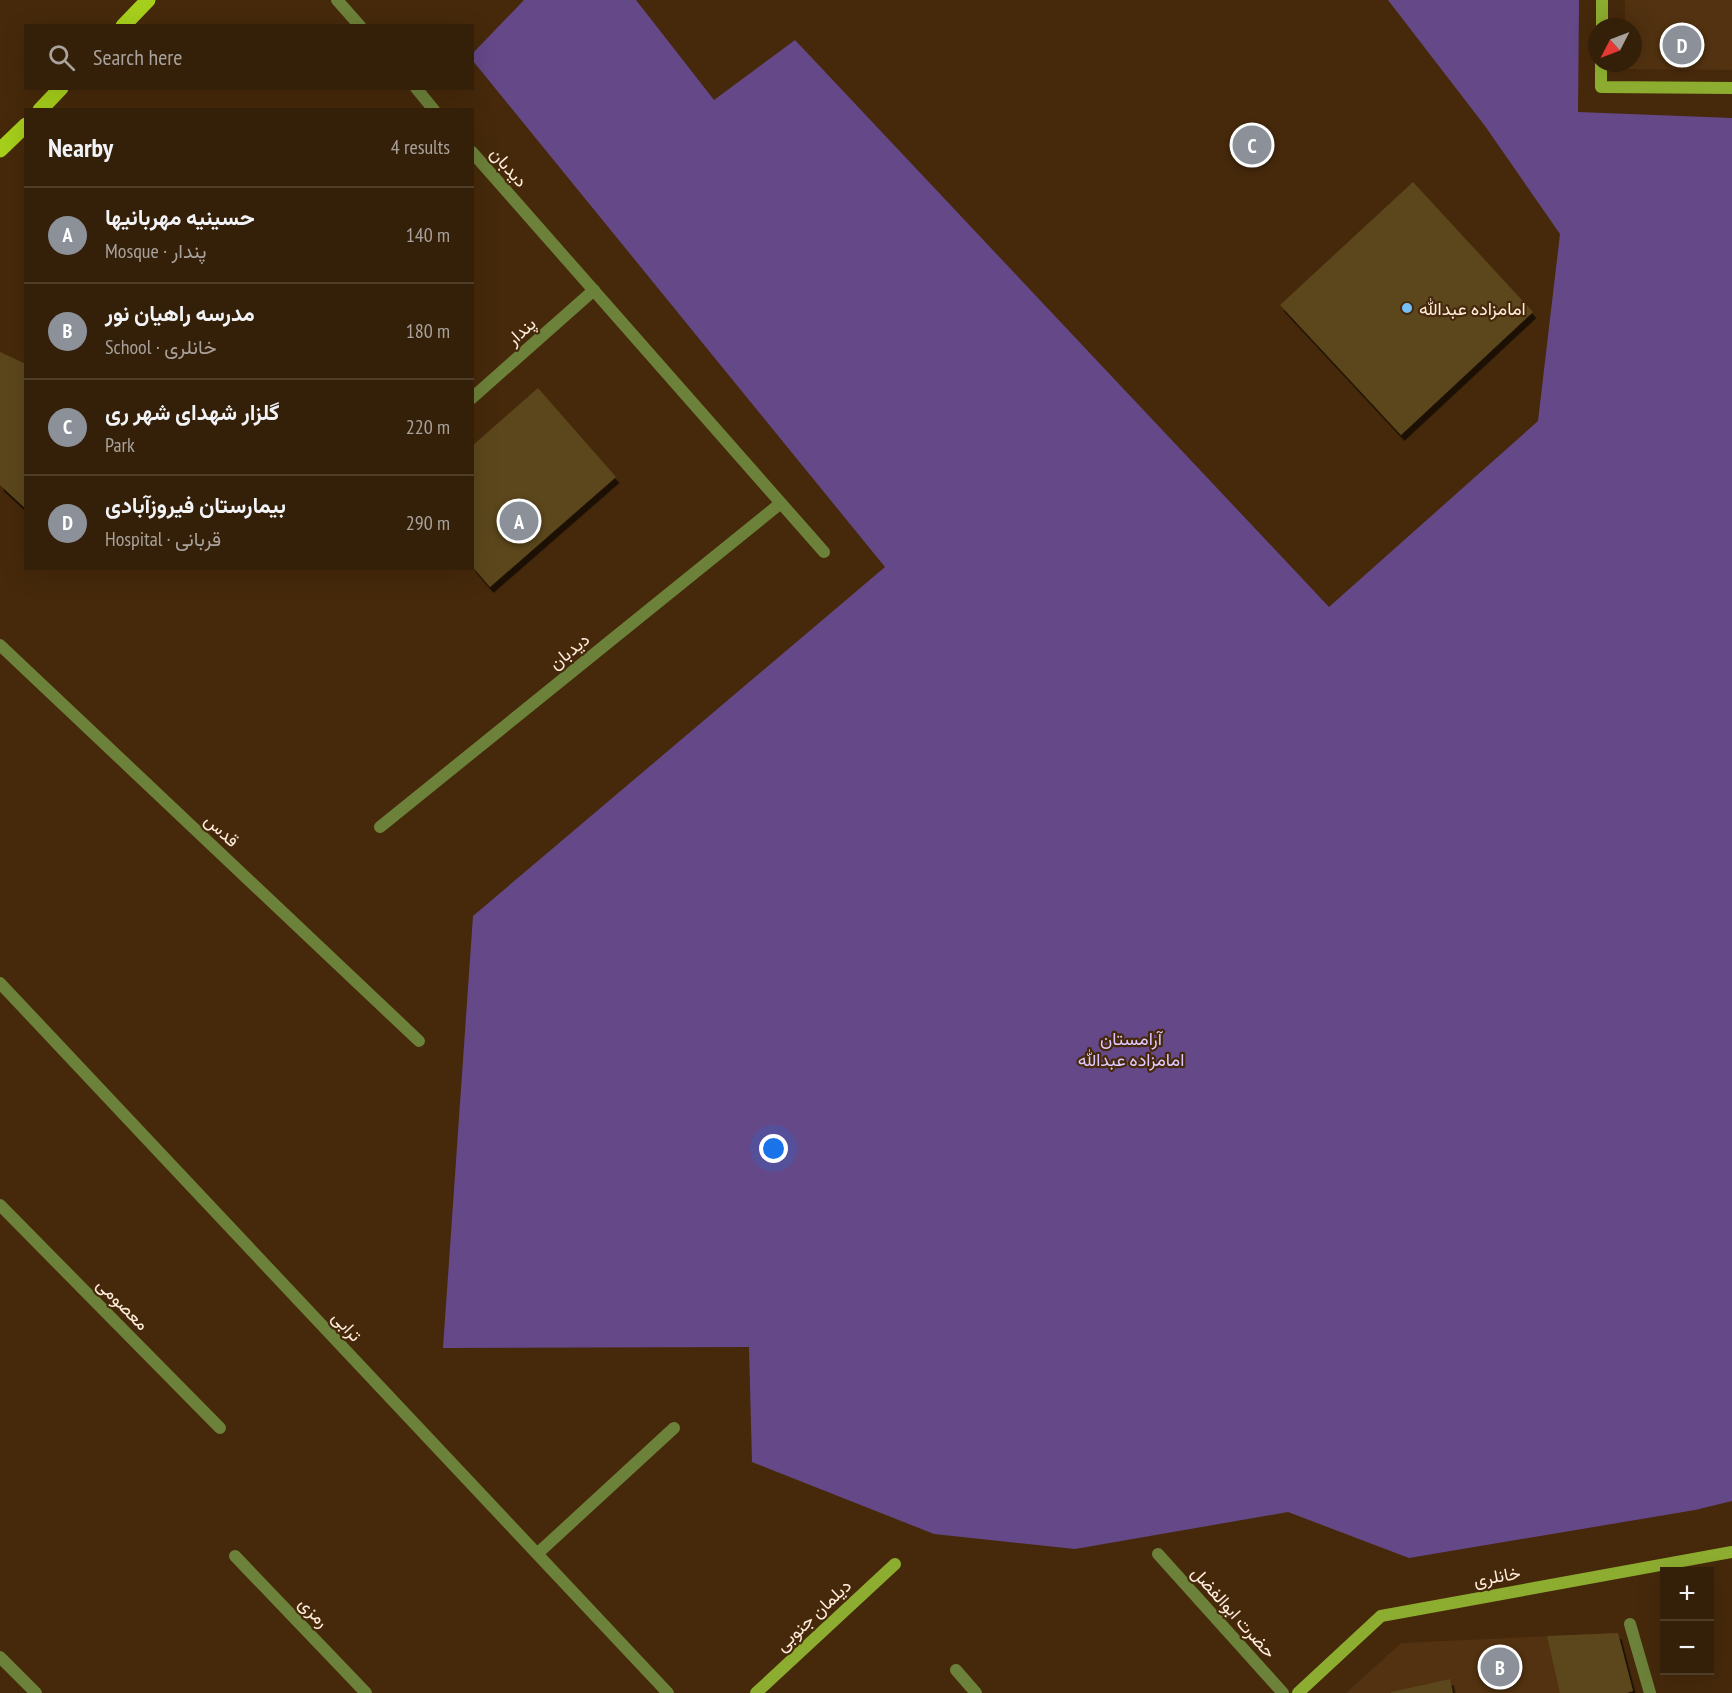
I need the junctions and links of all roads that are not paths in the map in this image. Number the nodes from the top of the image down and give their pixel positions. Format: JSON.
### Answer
{"nodes":[{"id":1,"x":148,"y":0,"type":"edge"},
{"id":2,"x":337,"y":0,"type":"edge"},
{"id":3,"x":1602,"y":0,"type":"edge"},
{"id":4,"x":1602,"y":18,"type":"edge"},
{"id":5,"x":125,"y":24,"type":"edge"},
{"id":6,"x":358,"y":24,"type":"edge"},
{"id":7,"x":1601,"y":72,"type":"edge"},
{"id":8,"x":1732,"y":88,"type":"edge"},
{"id":9,"x":59,"y":90,"type":"edge"},
{"id":10,"x":418,"y":90,"type":"edge"},
{"id":11,"x":42,"y":108,"type":"edge"},
{"id":12,"x":432,"y":108,"type":"edge"},
{"id":13,"x":24,"y":126,"type":"edge"},
{"id":14,"x":0,"y":150,"type":"edge"},
{"id":15,"x":474,"y":155,"type":"edge"},
{"id":16,"x":594,"y":290,"type":"junction"},
{"id":17,"x":474,"y":396,"type":"edge"},
{"id":18,"x":781,"y":503,"type":"junction"},
{"id":19,"x":824,"y":552,"type":"dead end"},
{"id":20,"x":0,"y":645,"type":"edge"},
{"id":21,"x":380,"y":827,"type":"dead end"},
{"id":22,"x":0,"y":983,"type":"edge"},
{"id":23,"x":419,"y":1041,"type":"dead end"},
{"id":24,"x":0,"y":1205,"type":"edge"},
{"id":25,"x":220,"y":1428,"type":"dead end"},
{"id":26,"x":674,"y":1428,"type":"dead end"},
{"id":27,"x":1732,"y":1552,"type":"edge"},
{"id":28,"x":537,"y":1554,"type":"junction"},
{"id":29,"x":1158,"y":1554,"type":"dead end"},
{"id":30,"x":235,"y":1556,"type":"dead end"},
{"id":31,"x":895,"y":1564,"type":"dead end"},
{"id":32,"x":1630,"y":1624,"type":"dead end"},
{"id":33,"x":0,"y":1657,"type":"edge"},
{"id":34,"x":956,"y":1670,"type":"dead end"},
{"id":35,"x":36,"y":1693,"type":"edge"},
{"id":36,"x":366,"y":1693,"type":"edge"},
{"id":37,"x":668,"y":1693,"type":"edge"},
{"id":38,"x":756,"y":1693,"type":"edge"},
{"id":39,"x":976,"y":1693,"type":"edge"},
{"id":40,"x":1283,"y":1693,"type":"edge"},
{"id":41,"x":1298,"y":1693,"type":"edge"},
{"id":42,"x":1650,"y":1693,"type":"edge"}],
"edges":[{"from":1,"to":5,"type":"main road"},
{"from":2,"to":6,"type":"street"},
{"from":3,"to":4,"type":"street"},
{"from":7,"to":8,"type":"street"},
{"from":9,"to":11,"type":"main road"},
{"from":10,"to":12,"type":"street"},
{"from":13,"to":14,"type":"main road"},
{"from":15,"to":16,"type":"street","name":"دیدبان"},
{"from":16,"to":17,"type":"street","name":"پندار"},
{"from":16,"to":18,"type":"street","name":"دیدبان"},
{"from":18,"to":19,"type":"street","name":"دیدبان"},
{"from":18,"to":21,"type":"street","name":"دیدبان"},
{"from":20,"to":23,"type":"street","name":"قدس"},
{"from":22,"to":28,"type":"street","name":"ترابی"},
{"from":24,"to":25,"type":"street","name":"معصومی"},
{"from":26,"to":28,"type":"street"},
{"from":27,"to":41,"type":"street","name":"خانلری"},
{"from":28,"to":37,"type":"street","name":"ترابی"},
{"from":29,"to":40,"type":"street","name":"حضرت ابوالفضل"},
{"from":30,"to":36,"type":"street","name":"رمزی"},
{"from":31,"to":38,"type":"street","name":"دیلمان جنوبی"},
{"from":32,"to":42,"type":"street"},
{"from":33,"to":35,"type":"street"},
{"from":34,"to":39,"type":"street"}]}
